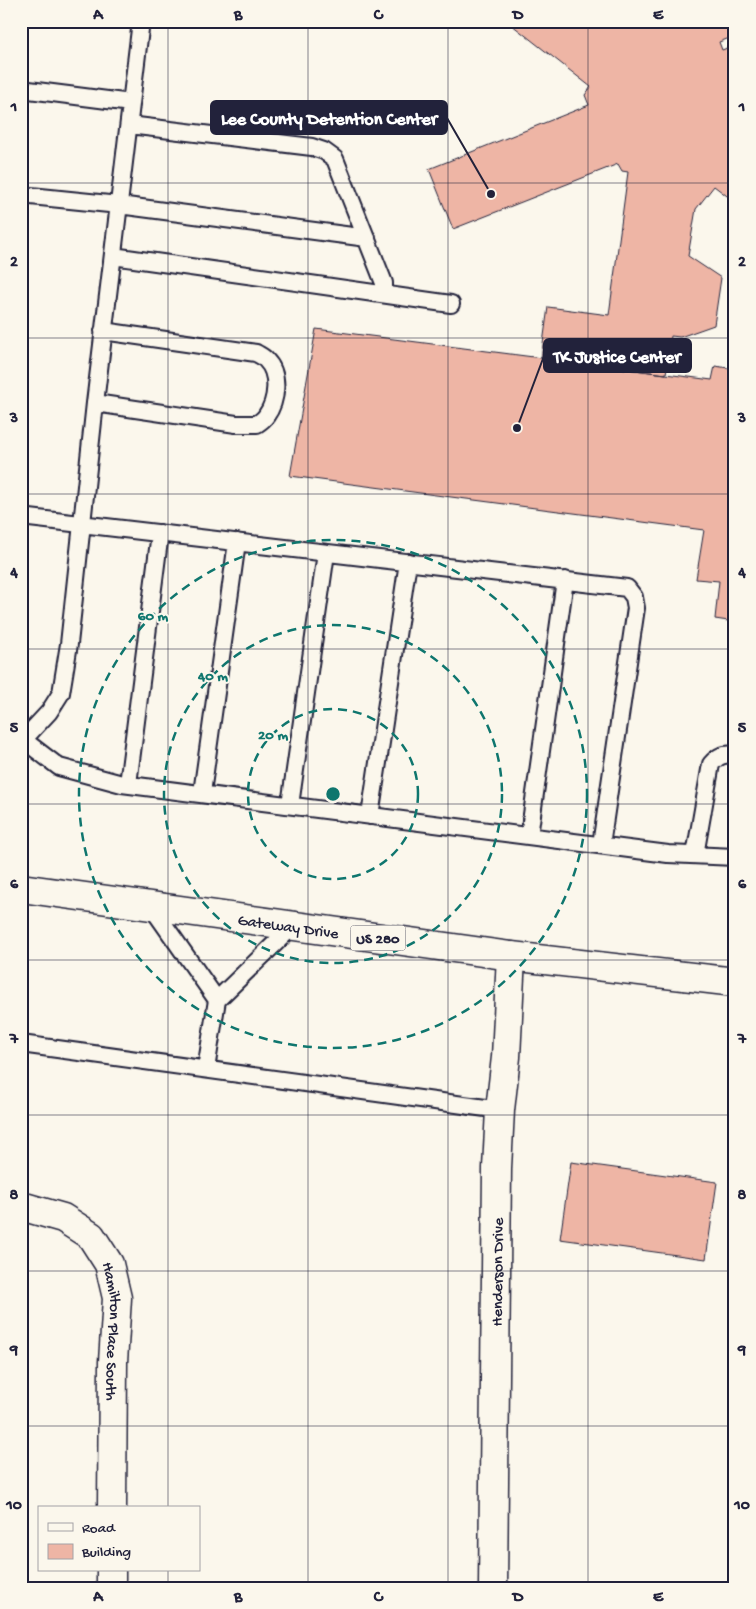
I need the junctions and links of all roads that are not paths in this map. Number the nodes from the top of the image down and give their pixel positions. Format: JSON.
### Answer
{"nodes":[{"id":1,"x":141,"y":21,"type":"edge"},
{"id":2,"x":21,"y":89,"type":"edge"},
{"id":3,"x":131,"y":103,"type":"junction"},
{"id":4,"x":128,"y":125,"type":"junction"},
{"id":5,"x":21,"y":195,"type":"edge"},
{"id":6,"x":119,"y":205,"type":"junction"},
{"id":7,"x":366,"y":238,"type":"junction"},
{"id":8,"x":112,"y":256,"type":"junction"},
{"id":9,"x":384,"y":294,"type":"junction"},
{"id":10,"x":451,"y":304,"type":"dead end"},
{"id":11,"x":104,"y":330,"type":"junction"},
{"id":12,"x":95,"y":403,"type":"junction"},
{"id":13,"x":21,"y":517,"type":"edge"},
{"id":14,"x":82,"y":524,"type":"junction"},
{"id":15,"x":160,"y":533,"type":"junction"},
{"id":16,"x":237,"y":542,"type":"junction"},
{"id":17,"x":326,"y":552,"type":"junction"},
{"id":18,"x":408,"y":562,"type":"junction"},
{"id":19,"x":565,"y":580,"type":"junction"},
{"id":20,"x":22,"y":739,"type":"edge"},
{"id":21,"x":735,"y":755,"type":"edge"},
{"id":22,"x":128,"y":784,"type":"junction"},
{"id":23,"x":202,"y":794,"type":"junction"},
{"id":24,"x":290,"y":805,"type":"junction"},
{"id":25,"x":370,"y":816,"type":"junction"},
{"id":26,"x":529,"y":836,"type":"junction"},
{"id":27,"x":601,"y":845,"type":"junction"},
{"id":28,"x":695,"y":855,"type":"junction"},
{"id":29,"x":735,"y":857,"type":"edge"},
{"id":30,"x":21,"y":888,"type":"edge"},
{"id":31,"x":151,"y":906,"type":"junction"},
{"id":32,"x":294,"y":926,"type":"junction"},
{"id":33,"x":511,"y":956,"type":"junction"},
{"id":34,"x":735,"y":982,"type":"edge"},
{"id":35,"x":217,"y":1000,"type":"junction"},
{"id":36,"x":21,"y":1044,"type":"edge"},
{"id":37,"x":206,"y":1069,"type":"junction"},
{"id":38,"x":500,"y":1110,"type":"junction"},
{"id":39,"x":21,"y":1206,"type":"edge"},
{"id":40,"x":112,"y":1506,"type":"edge"},
{"id":41,"x":111,"y":1572,"type":"edge"},
{"id":42,"x":111,"y":1588,"type":"edge"},
{"id":43,"x":493,"y":1588,"type":"edge"}],
"edges":[{"from":1,"to":3,"type":"lane"},
{"from":2,"to":3,"type":"lane"},
{"from":3,"to":4,"type":"lane"},
{"from":4,"to":6,"type":"lane"},
{"from":4,"to":7,"type":"lane"},
{"from":5,"to":6,"type":"lane"},
{"from":6,"to":7,"type":"lane"},
{"from":6,"to":8,"type":"lane"},
{"from":7,"to":9,"type":"lane"},
{"from":8,"to":9,"type":"lane"},
{"from":8,"to":11,"type":"lane"},
{"from":9,"to":10,"type":"lane"},
{"from":11,"to":12,"type":"lane"},
{"from":11,"to":12,"type":"lane"},
{"from":12,"to":14,"type":"lane"},
{"from":13,"to":14,"type":"lane"},
{"from":14,"to":15,"type":"lane"},
{"from":14,"to":20,"type":"lane"},
{"from":15,"to":16,"type":"lane"},
{"from":15,"to":22,"type":"lane"},
{"from":16,"to":17,"type":"lane"},
{"from":16,"to":23,"type":"lane"},
{"from":17,"to":18,"type":"lane"},
{"from":17,"to":24,"type":"lane"},
{"from":18,"to":19,"type":"lane"},
{"from":18,"to":25,"type":"lane"},
{"from":19,"to":26,"type":"lane"},
{"from":19,"to":27,"type":"lane"},
{"from":20,"to":22,"type":"lane"},
{"from":21,"to":28,"type":"lane"},
{"from":22,"to":23,"type":"lane"},
{"from":23,"to":24,"type":"lane"},
{"from":24,"to":25,"type":"lane"},
{"from":25,"to":26,"type":"lane"},
{"from":26,"to":27,"type":"lane"},
{"from":27,"to":28,"type":"lane"},
{"from":28,"to":29,"type":"lane"},
{"from":30,"to":31,"type":"main road","name":"Gateway Drive","number":"US 280"},
{"from":31,"to":32,"type":"main road","name":"Gateway Drive","number":"US 280"},
{"from":31,"to":35,"type":"lane"},
{"from":32,"to":33,"type":"main road","name":"Gateway Drive","number":"US 280"},
{"from":32,"to":35,"type":"lane"},
{"from":33,"to":34,"type":"main road","name":"Gateway Drive","number":"US 280"},
{"from":33,"to":38,"type":"main road","name":"Henderson Drive"},
{"from":35,"to":37,"type":"lane"},
{"from":36,"to":37,"type":"lane"},
{"from":37,"to":38,"type":"lane"},
{"from":38,"to":43,"type":"main road","name":"Henderson Drive"},
{"from":39,"to":40,"type":"main road","name":"Hamilton Place South"},
{"from":41,"to":42,"type":"main road"}]}
